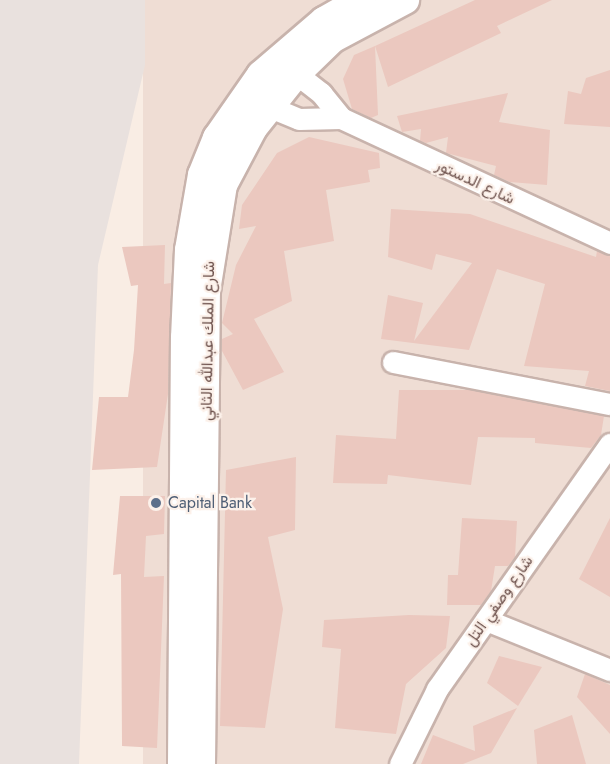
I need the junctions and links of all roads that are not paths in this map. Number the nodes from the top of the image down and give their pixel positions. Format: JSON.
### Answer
{"nodes":[{"id":1,"x":361,"y":0,"type":"edge"},
{"id":2,"x":405,"y":0,"type":"edge"},
{"id":3,"x":286,"y":66,"type":"junction"},
{"id":4,"x":256,"y":100,"type":"junction"},
{"id":5,"x":341,"y":118,"type":"junction"},
{"id":6,"x":610,"y":243,"type":"edge"},
{"id":7,"x":393,"y":362,"type":"dead end"},
{"id":8,"x":610,"y":404,"type":"edge"},
{"id":9,"x":610,"y":444,"type":"edge"},
{"id":10,"x":486,"y":620,"type":"junction"},
{"id":11,"x":610,"y":670,"type":"edge"},
{"id":12,"x":182,"y":764,"type":"edge"},
{"id":13,"x":201,"y":764,"type":"edge"},
{"id":14,"x":400,"y":764,"type":"edge"}],
"edges":[{"from":1,"to":3,"type":"main road","name":"شارع الملك عبدالله الثاني"},
{"from":2,"to":3,"type":"main road","name":"شارع الملك عبدالله الثاني"},
{"from":3,"to":4,"type":"main road","name":"شارع الملك عبدالله الثاني"},
{"from":3,"to":5,"type":"street","name":"شارع الدستور"},
{"from":4,"to":5,"type":"street","name":"شارع الدستور"},
{"from":4,"to":12,"type":"main road","name":"شارع الملك عبدالله الثاني"},
{"from":4,"to":13,"type":"main road","name":"شارع الملك عبدالله الثاني"},
{"from":5,"to":6,"type":"street","name":"شارع الدستور"},
{"from":7,"to":8,"type":"street"},
{"from":9,"to":10,"type":"street","name":"شارع وصفي التل"},
{"from":10,"to":11,"type":"street"},
{"from":10,"to":14,"type":"street","name":"شارع وصفي التل"}]}
